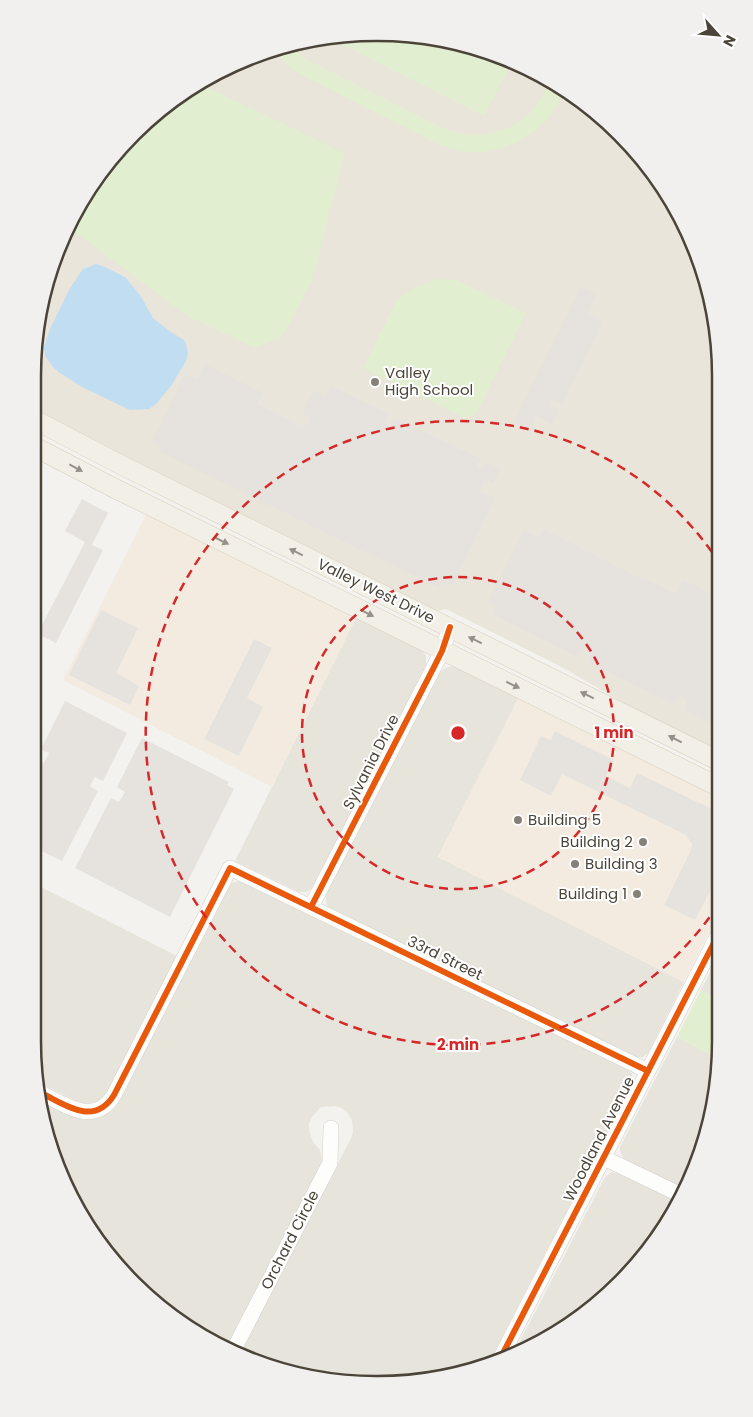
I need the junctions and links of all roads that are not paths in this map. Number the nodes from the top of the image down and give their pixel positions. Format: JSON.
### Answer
{"nodes":[{"id":1,"x":41,"y":423,"type":"edge"},
{"id":2,"x":41,"y":450,"type":"edge"},
{"id":3,"x":450,"y":628,"type":"junction"},
{"id":4,"x":442,"y":650,"type":"junction"},
{"id":5,"x":712,"y":758,"type":"edge"},
{"id":6,"x":712,"y":784,"type":"edge"},
{"id":7,"x":311,"y":907,"type":"junction"},
{"id":8,"x":712,"y":947,"type":"edge"},
{"id":9,"x":648,"y":1072,"type":"junction"},
{"id":10,"x":46,"y":1095,"type":"edge"},
{"id":11,"x":331,"y":1128,"type":"dead end"},
{"id":12,"x":604,"y":1158,"type":"junction"},
{"id":13,"x":675,"y":1193,"type":"edge"},
{"id":14,"x":236,"y":1345,"type":"edge"},
{"id":15,"x":504,"y":1350,"type":"edge"}],
"edges":[{"from":3,"to":1,"type":"main road","name":"Valley West Drive","one_way":true},
{"from":2,"to":4,"type":"main road","name":"Valley West Drive","one_way":true},
{"from":3,"to":4,"type":"street","name":"Sylvania Drive"},
{"from":5,"to":3,"type":"main road","name":"Valley West Drive","one_way":true},
{"from":4,"to":6,"type":"main road","name":"Valley West Drive","one_way":true},
{"from":4,"to":7,"type":"street","name":"Sylvania Drive"},
{"from":7,"to":9,"type":"street","name":"33rd Street"},
{"from":7,"to":10,"type":"street","name":"33rd Street"},
{"from":8,"to":9,"type":"street","name":"Woodland Avenue"},
{"from":9,"to":12,"type":"street","name":"Woodland Avenue"},
{"from":11,"to":14,"type":"street","name":"Orchard Circle"},
{"from":12,"to":13,"type":"street"},
{"from":12,"to":15,"type":"street","name":"Woodland Avenue"}]}
